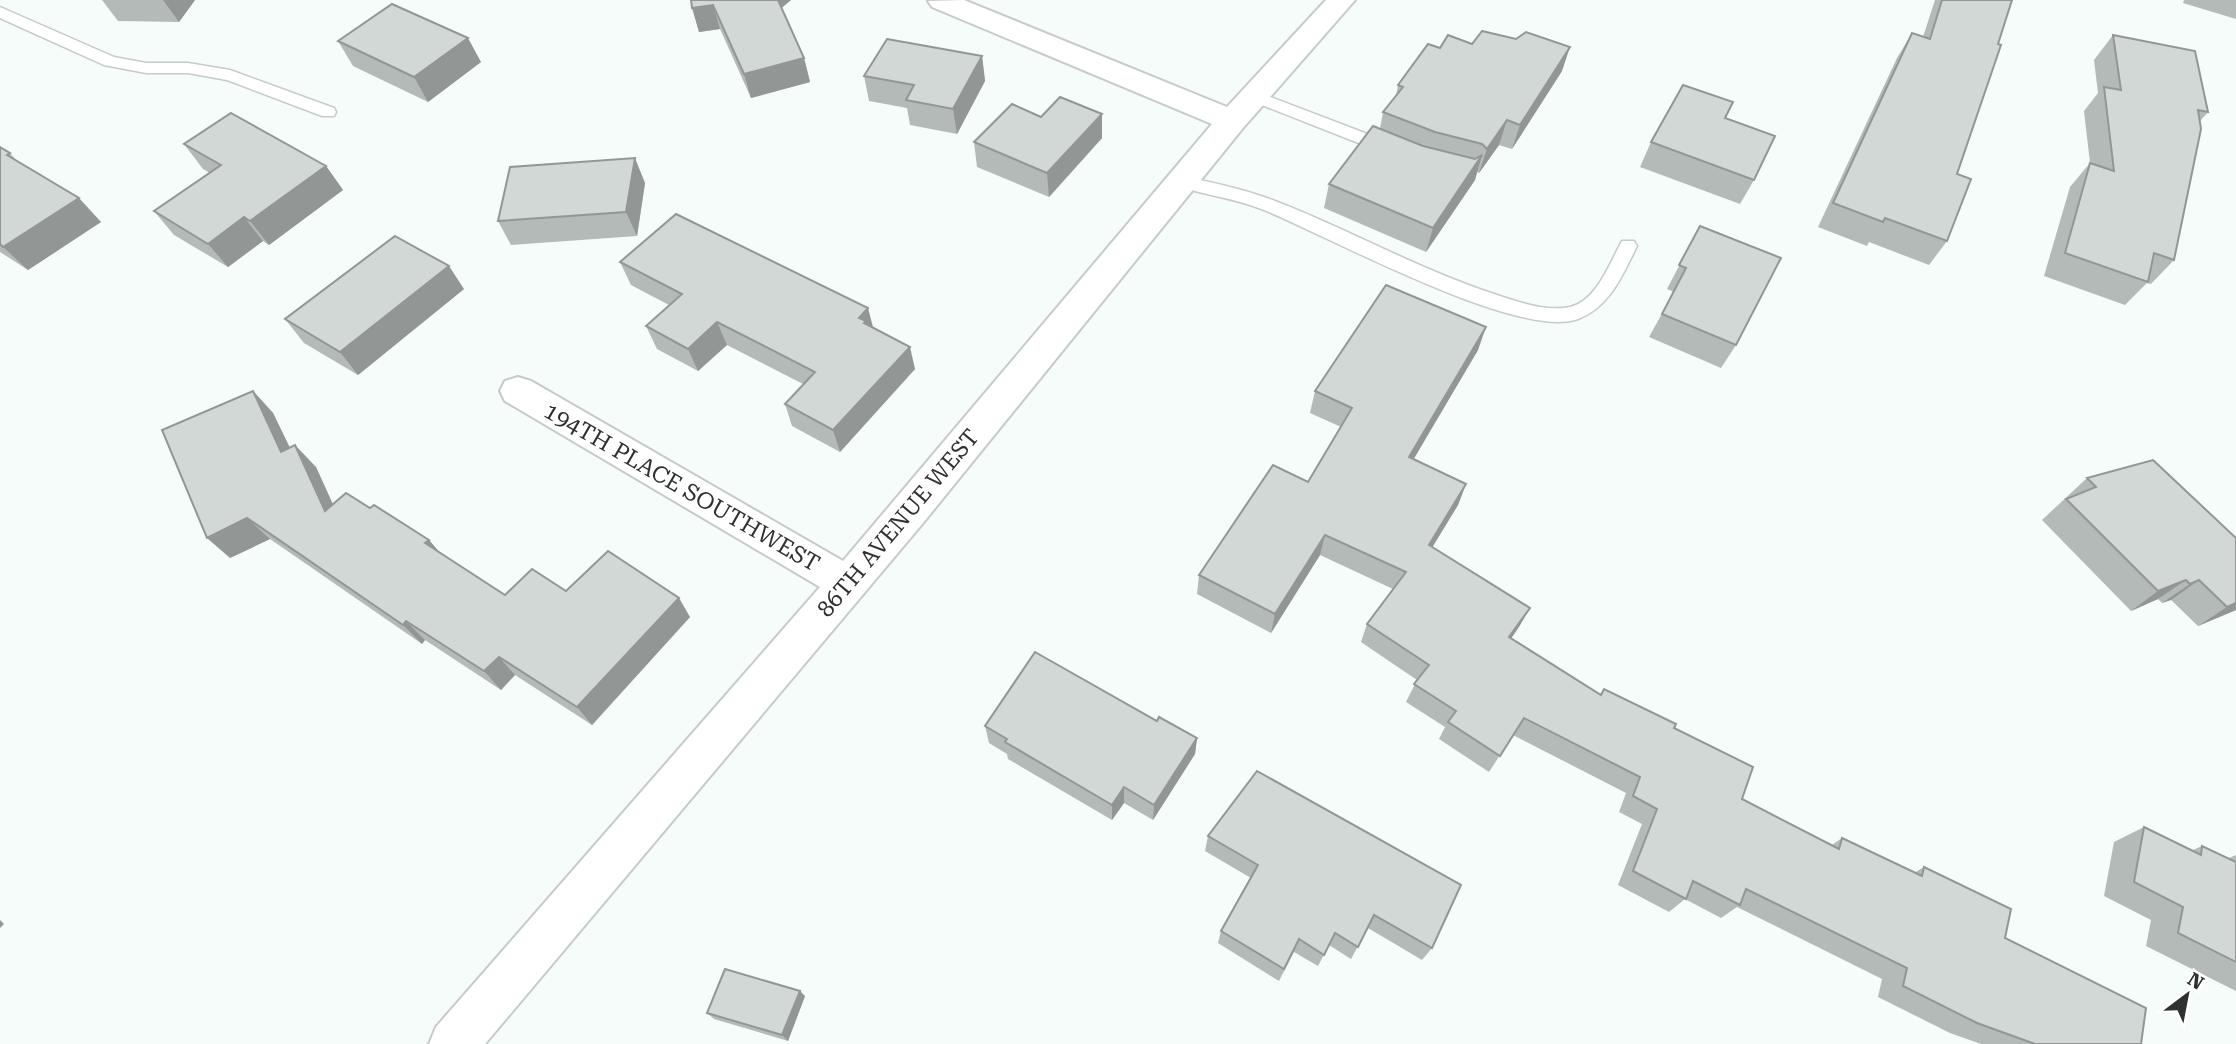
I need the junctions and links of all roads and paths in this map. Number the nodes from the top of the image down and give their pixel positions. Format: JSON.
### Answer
{"nodes":[{"id":1,"x":1340,"y":0,"type":"edge"},
{"id":2,"x":942,"y":1,"type":"edge"},
{"id":3,"x":0,"y":12,"type":"edge"},
{"id":4,"x":1244,"y":109,"type":"junction"},
{"id":5,"x":328,"y":112,"type":"dead end"},
{"id":6,"x":1411,"y":159,"type":"edge"},
{"id":7,"x":1182,"y":182,"type":"junction"},
{"id":8,"x":1628,"y":246,"type":"dead end"},
{"id":9,"x":518,"y":391,"type":"dead end"},
{"id":10,"x":847,"y":583,"type":"junction"},
{"id":11,"x":453,"y":1044,"type":"edge"}],
"edges":[{"from":1,"to":4,"type":"street","name":"86TH AVENUE WEST"},
{"from":2,"to":4,"type":"street"},
{"from":3,"to":5,"type":"lane"},
{"from":4,"to":6,"type":"lane"},
{"from":4,"to":7,"type":"street","name":"86TH AVENUE WEST"},
{"from":7,"to":8,"type":"lane"},
{"from":7,"to":10,"type":"street","name":"86TH AVENUE WEST"},
{"from":9,"to":10,"type":"street","name":"194TH PLACE SOUTHWEST"},
{"from":10,"to":11,"type":"street","name":"86TH AVENUE WEST"}]}
